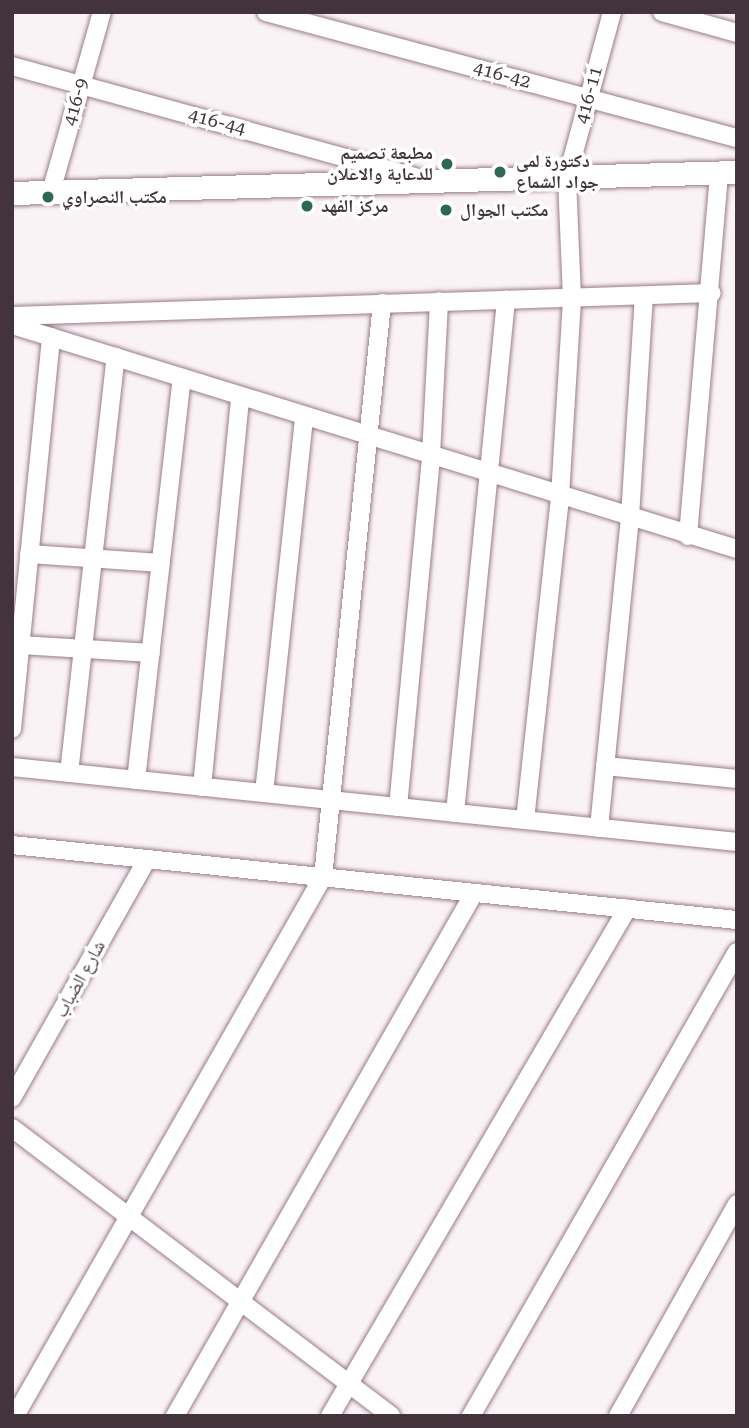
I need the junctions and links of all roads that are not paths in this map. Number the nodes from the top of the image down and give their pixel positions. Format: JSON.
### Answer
{"nodes":[{"id":1,"x":102,"y":12,"type":"edge"},
{"id":2,"x":266,"y":12,"type":"edge"},
{"id":3,"x":612,"y":12,"type":"edge"},
{"id":4,"x":662,"y":12,"type":"edge"},
{"id":5,"x":737,"y":33,"type":"edge"},
{"id":6,"x":12,"y":66,"type":"edge"},
{"id":7,"x":81,"y":85,"type":"junction"},
{"id":8,"x":588,"y":99,"type":"junction"},
{"id":9,"x":737,"y":138,"type":"edge"},
{"id":10,"x":728,"y":172,"type":"edge"},
{"id":11,"x":567,"y":178,"type":"junction"},
{"id":12,"x":422,"y":179,"type":"junction"},
{"id":13,"x":51,"y":192,"type":"junction"},
{"id":14,"x":12,"y":193,"type":"edge"},
{"id":15,"x":712,"y":293,"type":"junction"},
{"id":16,"x":644,"y":297,"type":"junction"},
{"id":17,"x":572,"y":298,"type":"junction"},
{"id":18,"x":506,"y":300,"type":"junction"},
{"id":19,"x":439,"y":301,"type":"junction"},
{"id":20,"x":382,"y":303,"type":"junction"},
{"id":21,"x":12,"y":316,"type":"edge"},
{"id":22,"x":12,"y":325,"type":"edge"},
{"id":23,"x":51,"y":337,"type":"junction"},
{"id":24,"x":116,"y":357,"type":"junction"},
{"id":25,"x":182,"y":378,"type":"junction"},
{"id":26,"x":240,"y":396,"type":"junction"},
{"id":27,"x":304,"y":416,"type":"junction"},
{"id":28,"x":369,"y":436,"type":"junction"},
{"id":29,"x":431,"y":455,"type":"junction"},
{"id":30,"x":491,"y":474,"type":"junction"},
{"id":31,"x":560,"y":496,"type":"junction"},
{"id":32,"x":630,"y":517,"type":"junction"},
{"id":33,"x":688,"y":536,"type":"junction"},
{"id":34,"x":737,"y":549,"type":"edge"},
{"id":35,"x":29,"y":555,"type":"junction"},
{"id":36,"x":93,"y":558,"type":"junction"},
{"id":37,"x":161,"y":563,"type":"junction"},
{"id":38,"x":21,"y":645,"type":"junction"},
{"id":39,"x":83,"y":650,"type":"junction"},
{"id":40,"x":151,"y":653,"type":"junction"},
{"id":41,"x":12,"y":729,"type":"edge"},
{"id":42,"x":605,"y":766,"type":"junction"},
{"id":43,"x":12,"y":767,"type":"edge"},
{"id":44,"x":69,"y":773,"type":"junction"},
{"id":45,"x":737,"y":779,"type":"edge"},
{"id":46,"x":136,"y":780,"type":"junction"},
{"id":47,"x":202,"y":787,"type":"junction"},
{"id":48,"x":264,"y":793,"type":"junction"},
{"id":49,"x":331,"y":800,"type":"junction"},
{"id":50,"x":398,"y":807,"type":"junction"},
{"id":51,"x":455,"y":813,"type":"junction"},
{"id":52,"x":526,"y":820,"type":"junction"},
{"id":53,"x":599,"y":828,"type":"junction"},
{"id":54,"x":737,"y":842,"type":"edge"},
{"id":55,"x":12,"y":845,"type":"edge"},
{"id":56,"x":147,"y":859,"type":"junction"},
{"id":57,"x":323,"y":877,"type":"junction"},
{"id":58,"x":474,"y":893,"type":"junction"},
{"id":59,"x":627,"y":909,"type":"junction"},
{"id":60,"x":737,"y":920,"type":"edge"},
{"id":61,"x":737,"y":952,"type":"edge"},
{"id":62,"x":12,"y":1098,"type":"edge"},
{"id":63,"x":12,"y":1128,"type":"edge"},
{"id":64,"x":737,"y":1205,"type":"edge"},
{"id":65,"x":128,"y":1218,"type":"junction"},
{"id":66,"x":240,"y":1302,"type":"junction"},
{"id":67,"x":348,"y":1384,"type":"junction"},
{"id":68,"x":15,"y":1416,"type":"edge"},
{"id":69,"x":175,"y":1416,"type":"edge"},
{"id":70,"x":330,"y":1416,"type":"edge"},
{"id":71,"x":391,"y":1416,"type":"edge"},
{"id":72,"x":471,"y":1416,"type":"edge"},
{"id":73,"x":618,"y":1416,"type":"edge"}],
"edges":[{"from":1,"to":7,"type":"street","name":"416-9"},
{"from":2,"to":8,"type":"street","name":"416-42"},
{"from":3,"to":8,"type":"street","name":"416-11"},
{"from":4,"to":5,"type":"street"},
{"from":6,"to":7,"type":"street","name":"416-44"},
{"from":7,"to":12,"type":"street","name":"416-44"},
{"from":7,"to":13,"type":"street","name":"416-9"},
{"from":8,"to":9,"type":"street","name":"416-42"},
{"from":8,"to":11,"type":"street","name":"416-11"},
{"from":10,"to":11,"type":"street"},
{"from":10,"to":15,"type":"street"},
{"from":11,"to":12,"type":"street"},
{"from":11,"to":17,"type":"street","name":"416-11"},
{"from":12,"to":13,"type":"street"},
{"from":13,"to":14,"type":"street"},
{"from":15,"to":16,"type":"street"},
{"from":15,"to":33,"type":"street"},
{"from":16,"to":17,"type":"street"},
{"from":16,"to":32,"type":"street"},
{"from":17,"to":18,"type":"street"},
{"from":17,"to":31,"type":"street","name":"416-11"},
{"from":18,"to":19,"type":"street"},
{"from":18,"to":30,"type":"street"},
{"from":19,"to":20,"type":"street"},
{"from":19,"to":29,"type":"street"},
{"from":20,"to":21,"type":"street"},
{"from":20,"to":28,"type":"street"},
{"from":22,"to":23,"type":"street"},
{"from":23,"to":24,"type":"street"},
{"from":23,"to":35,"type":"street"},
{"from":24,"to":25,"type":"street"},
{"from":24,"to":36,"type":"street"},
{"from":25,"to":26,"type":"street"},
{"from":25,"to":37,"type":"street"},
{"from":26,"to":27,"type":"street"},
{"from":26,"to":47,"type":"street"},
{"from":27,"to":28,"type":"street"},
{"from":27,"to":48,"type":"street"},
{"from":28,"to":29,"type":"street"},
{"from":28,"to":49,"type":"street"},
{"from":29,"to":30,"type":"street"},
{"from":29,"to":50,"type":"street"},
{"from":30,"to":31,"type":"street"},
{"from":30,"to":51,"type":"street"},
{"from":31,"to":32,"type":"street"},
{"from":31,"to":52,"type":"street","name":"416-11"},
{"from":32,"to":33,"type":"street"},
{"from":32,"to":42,"type":"street"},
{"from":33,"to":34,"type":"street"},
{"from":35,"to":36,"type":"street"},
{"from":35,"to":38,"type":"street"},
{"from":36,"to":37,"type":"street"},
{"from":36,"to":39,"type":"street"},
{"from":37,"to":40,"type":"street"},
{"from":38,"to":39,"type":"street"},
{"from":38,"to":41,"type":"street"},
{"from":39,"to":40,"type":"street"},
{"from":39,"to":44,"type":"street"},
{"from":40,"to":46,"type":"street"},
{"from":42,"to":45,"type":"street"},
{"from":42,"to":53,"type":"street"},
{"from":43,"to":44,"type":"street"},
{"from":44,"to":46,"type":"street"},
{"from":46,"to":47,"type":"street"},
{"from":47,"to":48,"type":"street"},
{"from":48,"to":49,"type":"street"},
{"from":49,"to":50,"type":"street"},
{"from":49,"to":57,"type":"street"},
{"from":50,"to":51,"type":"street"},
{"from":51,"to":52,"type":"street"},
{"from":52,"to":53,"type":"street"},
{"from":53,"to":54,"type":"street"},
{"from":55,"to":56,"type":"street"},
{"from":56,"to":57,"type":"street"},
{"from":56,"to":62,"type":"street","name":"شارع الضباب"},
{"from":57,"to":58,"type":"street"},
{"from":57,"to":65,"type":"street"},
{"from":58,"to":59,"type":"street"},
{"from":58,"to":66,"type":"street"},
{"from":59,"to":60,"type":"street"},
{"from":59,"to":67,"type":"street"},
{"from":61,"to":72,"type":"street"},
{"from":63,"to":65,"type":"street"},
{"from":64,"to":73,"type":"street"},
{"from":65,"to":66,"type":"street"},
{"from":65,"to":68,"type":"street"},
{"from":66,"to":67,"type":"street"},
{"from":66,"to":69,"type":"street"},
{"from":67,"to":70,"type":"street"},
{"from":67,"to":71,"type":"street"}]}
